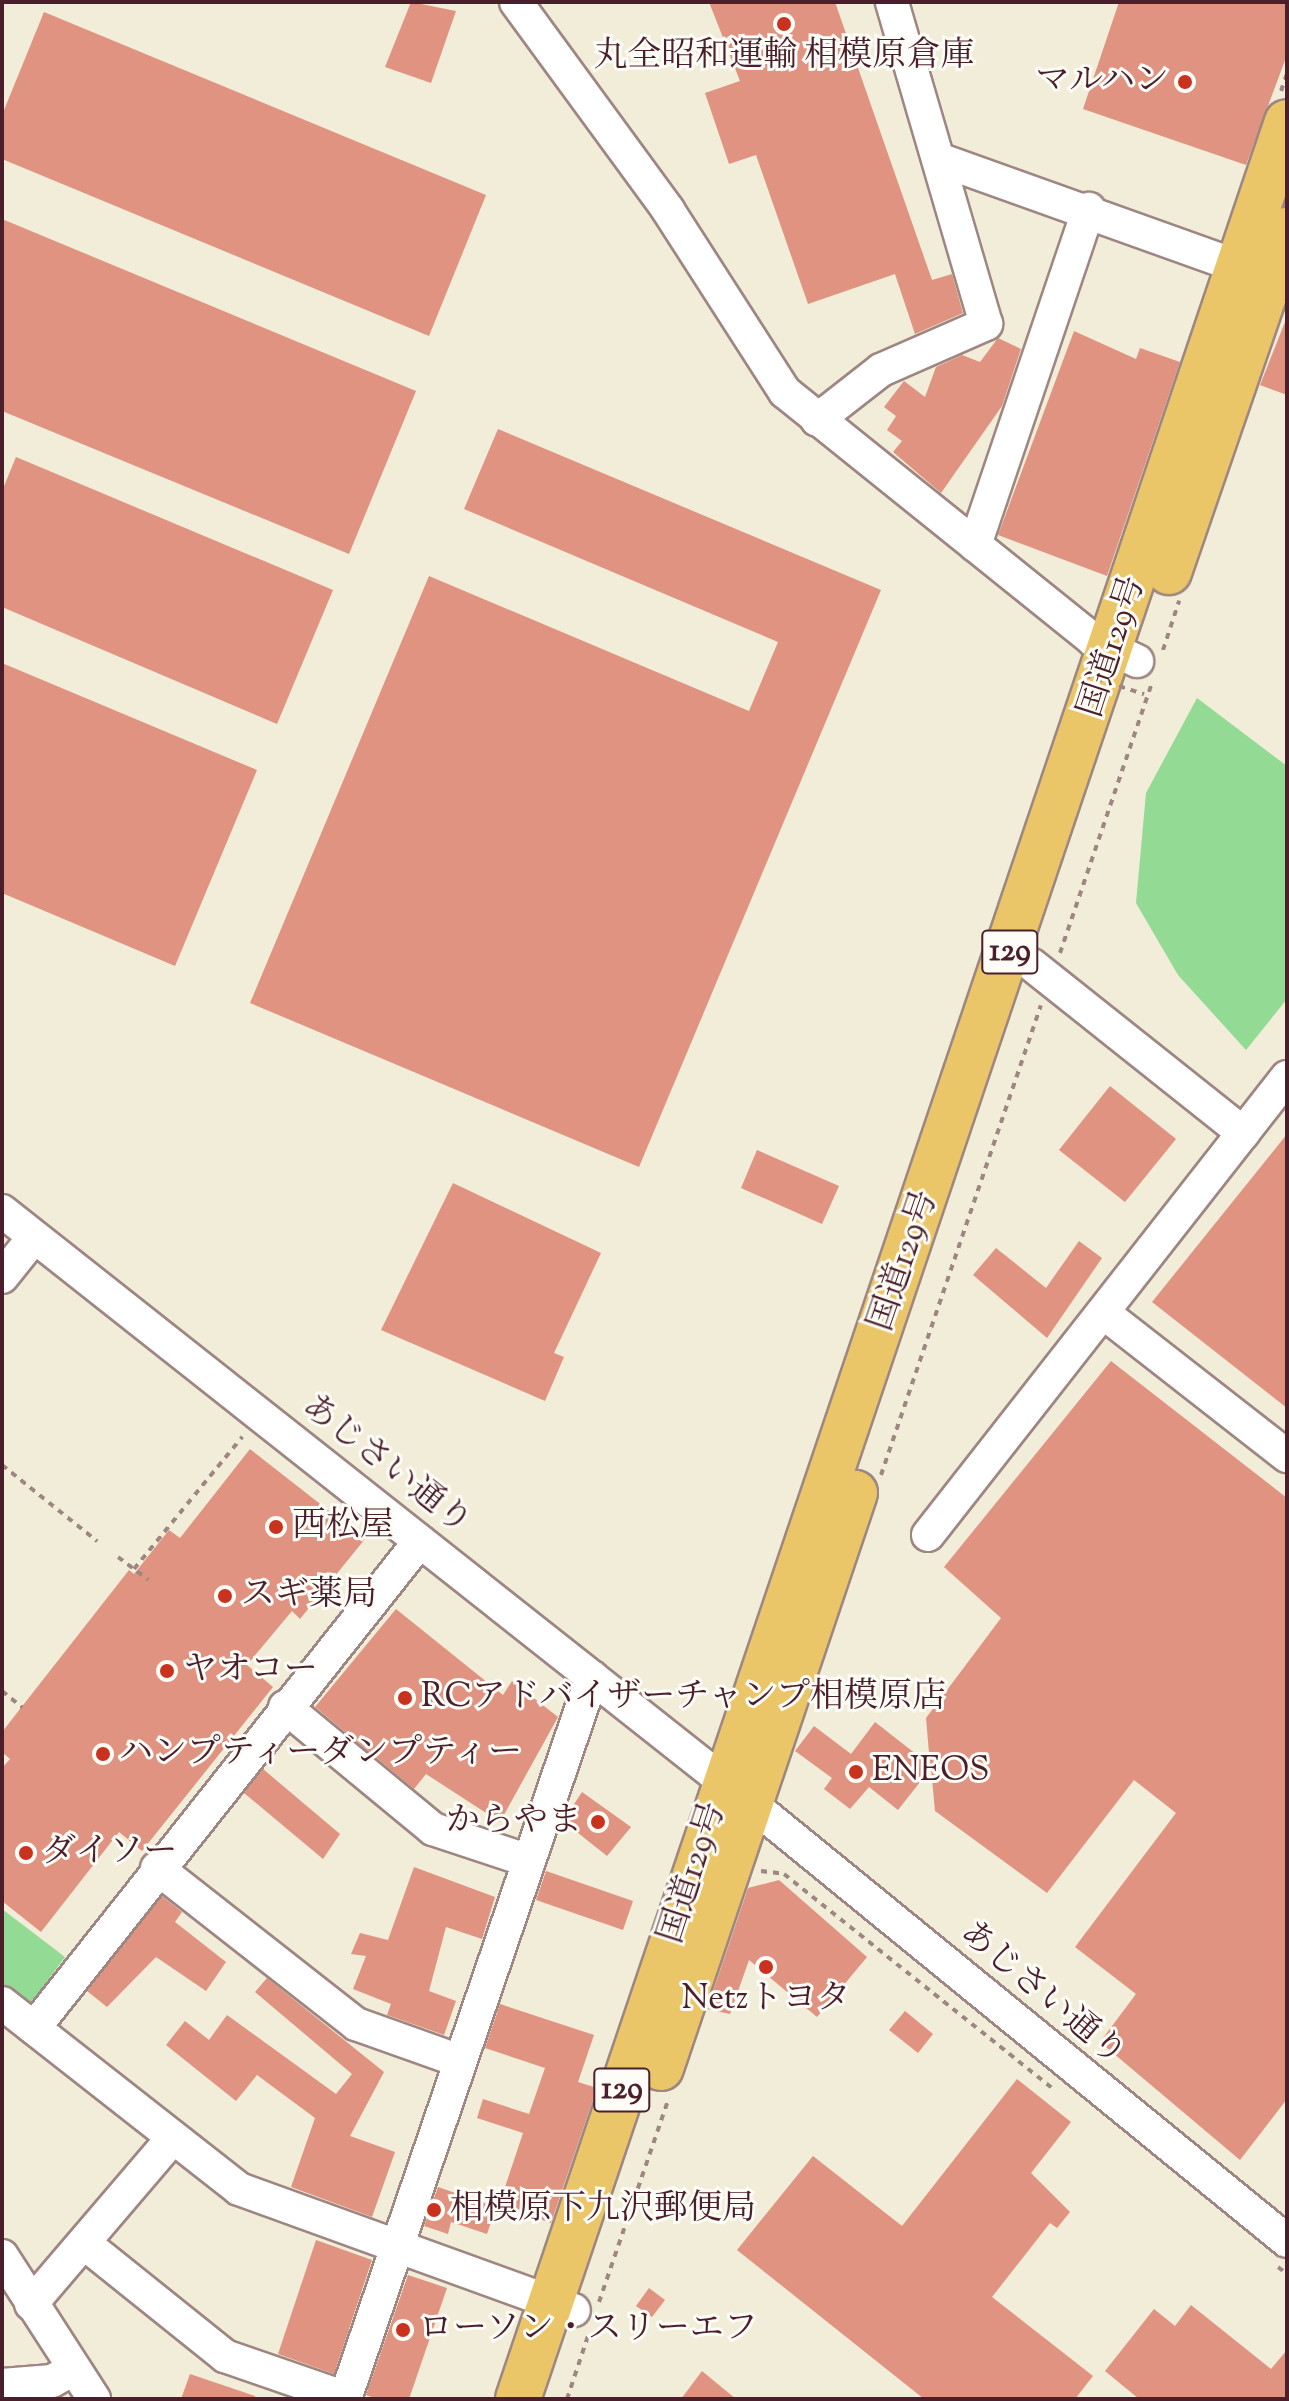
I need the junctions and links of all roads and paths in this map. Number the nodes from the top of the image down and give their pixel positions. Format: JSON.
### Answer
{"nodes":[{"id":1,"x":516,"y":2,"type":"edge"},
{"id":2,"x":892,"y":2,"type":"edge"},
{"id":3,"x":1287,"y":122,"type":"edge"},
{"id":4,"x":941,"y":160,"type":"junction"},
{"id":5,"x":1089,"y":209,"type":"junction"},
{"id":6,"x":1287,"y":230,"type":"edge"},
{"id":7,"x":1265,"y":277,"type":"edge"},
{"id":8,"x":817,"y":420,"type":"junction"},
{"id":9,"x":975,"y":545,"type":"junction"},
{"id":10,"x":1184,"y":587,"type":"dead end"},
{"id":11,"x":1132,"y":670,"type":"junction"},
{"id":12,"x":1041,"y":973,"type":"junction"},
{"id":13,"x":1287,"y":1077,"type":"edge"},
{"id":14,"x":1243,"y":1133,"type":"junction"},
{"id":15,"x":2,"y":1211,"type":"edge"},
{"id":16,"x":34,"y":1237,"type":"junction"},
{"id":17,"x":2,"y":1277,"type":"edge"},
{"id":18,"x":1105,"y":1314,"type":"junction"},
{"id":19,"x":251,"y":1444,"type":"dead end"},
{"id":20,"x":1287,"y":1456,"type":"edge"},
{"id":21,"x":2,"y":1465,"type":"edge"},
{"id":22,"x":878,"y":1486,"type":"dead end"},
{"id":23,"x":928,"y":1535,"type":"dead end"},
{"id":24,"x":97,"y":1541,"type":"dead end"},
{"id":25,"x":420,"y":1541,"type":"junction"},
{"id":26,"x":118,"y":1557,"type":"dead end"},
{"id":27,"x":134,"y":1569,"type":"junction"},
{"id":28,"x":148,"y":1580,"type":"dead end"},
{"id":29,"x":592,"y":1677,"type":"junction"},
{"id":30,"x":2,"y":1691,"type":"edge"},
{"id":31,"x":22,"y":1707,"type":"dead end"},
{"id":32,"x":285,"y":1707,"type":"junction"},
{"id":33,"x":737,"y":1792,"type":"junction"},
{"id":34,"x":529,"y":1861,"type":"junction"},
{"id":35,"x":157,"y":1868,"type":"junction"},
{"id":36,"x":750,"y":1877,"type":"dead end"},
{"id":37,"x":2,"y":2003,"type":"edge"},
{"id":38,"x":34,"y":2028,"type":"junction"},
{"id":39,"x":460,"y":2061,"type":"junction"},
{"id":40,"x":1058,"y":2093,"type":"dead end"},
{"id":41,"x":671,"y":2095,"type":"dead end"},
{"id":42,"x":173,"y":2138,"type":"junction"},
{"id":43,"x":84,"y":2243,"type":"junction"},
{"id":44,"x":398,"y":2246,"type":"junction"},
{"id":45,"x":1281,"y":2253,"type":"edge"},
{"id":46,"x":2,"y":2256,"type":"edge"},
{"id":47,"x":1287,"y":2274,"type":"edge"},
{"id":48,"x":19,"y":2296,"type":"edge"},
{"id":49,"x":578,"y":2314,"type":"junction"},
{"id":50,"x":74,"y":2369,"type":"junction"},
{"id":51,"x":2,"y":2385,"type":"edge"},
{"id":52,"x":345,"y":2398,"type":"edge"},
{"id":53,"x":94,"y":2399,"type":"edge"},
{"id":54,"x":518,"y":2399,"type":"edge"},
{"id":55,"x":544,"y":2399,"type":"edge"},
{"id":56,"x":567,"y":2399,"type":"edge"}],
"edges":[{"from":1,"to":8,"type":"street"},
{"from":2,"to":4,"type":"street"},
{"from":3,"to":7,"type":"highway","name":"国道129号","number":"129"},
{"from":4,"to":5,"type":"street"},
{"from":4,"to":8,"type":"street"},
{"from":5,"to":7,"type":"street"},
{"from":5,"to":9,"type":"street"},
{"from":6,"to":7,"type":"highway","name":"国道129号","number":"129"},
{"from":7,"to":11,"type":"highway","name":"国道129号","number":"129"},
{"from":8,"to":9,"type":"street"},
{"from":9,"to":11,"type":"street"},
{"from":10,"to":11,"type":"path"},
{"from":11,"to":11,"type":"path","bridge":true},
{"from":11,"to":12,"type":"highway","name":"国道129号","number":"129"},
{"from":11,"to":12,"type":"path"},
{"from":11,"to":33,"type":"highway","name":"国道129号","number":"129"},
{"from":12,"to":14,"type":"street"},
{"from":12,"to":22,"type":"path"},
{"from":12,"to":33,"type":"highway","name":"国道129号","number":"129"},
{"from":13,"to":14,"type":"street"},
{"from":14,"to":18,"type":"street"},
{"from":15,"to":16,"type":"street","name":"あじさい通り"},
{"from":16,"to":17,"type":"street"},
{"from":16,"to":25,"type":"street","name":"あじさい通り"},
{"from":18,"to":20,"type":"street"},
{"from":18,"to":23,"type":"street"},
{"from":19,"to":27,"type":"path"},
{"from":21,"to":24,"type":"path"},
{"from":25,"to":29,"type":"street","name":"あじさい通り"},
{"from":25,"to":32,"type":"street"},
{"from":26,"to":27,"type":"path"},
{"from":27,"to":28,"type":"path"},
{"from":29,"to":33,"type":"street","name":"あじさい通り"},
{"from":29,"to":34,"type":"street"},
{"from":30,"to":31,"type":"path"},
{"from":32,"to":34,"type":"street"},
{"from":32,"to":35,"type":"street"},
{"from":33,"to":45,"type":"street","name":"あじさい通り"},
{"from":33,"to":49,"type":"highway","name":"国道129号","number":"129"},
{"from":34,"to":39,"type":"street"},
{"from":35,"to":38,"type":"street"},
{"from":35,"to":39,"type":"street"},
{"from":36,"to":40,"type":"path"},
{"from":37,"to":38,"type":"street"},
{"from":38,"to":42,"type":"street"},
{"from":39,"to":44,"type":"street"},
{"from":41,"to":49,"type":"path"},
{"from":42,"to":43,"type":"street"},
{"from":42,"to":44,"type":"street"},
{"from":43,"to":48,"type":"street"},
{"from":43,"to":52,"type":"street"},
{"from":44,"to":49,"type":"street"},
{"from":44,"to":52,"type":"street"},
{"from":45,"to":47,"type":"path"},
{"from":46,"to":48,"type":"street"},
{"from":48,"to":50,"type":"street"},
{"from":49,"to":54,"type":"highway","name":"国道129号","number":"129"},
{"from":49,"to":55,"type":"highway","name":"国道129号","number":"129"},
{"from":49,"to":56,"type":"path"},
{"from":50,"to":51,"type":"street"},
{"from":50,"to":53,"type":"street"}]}
